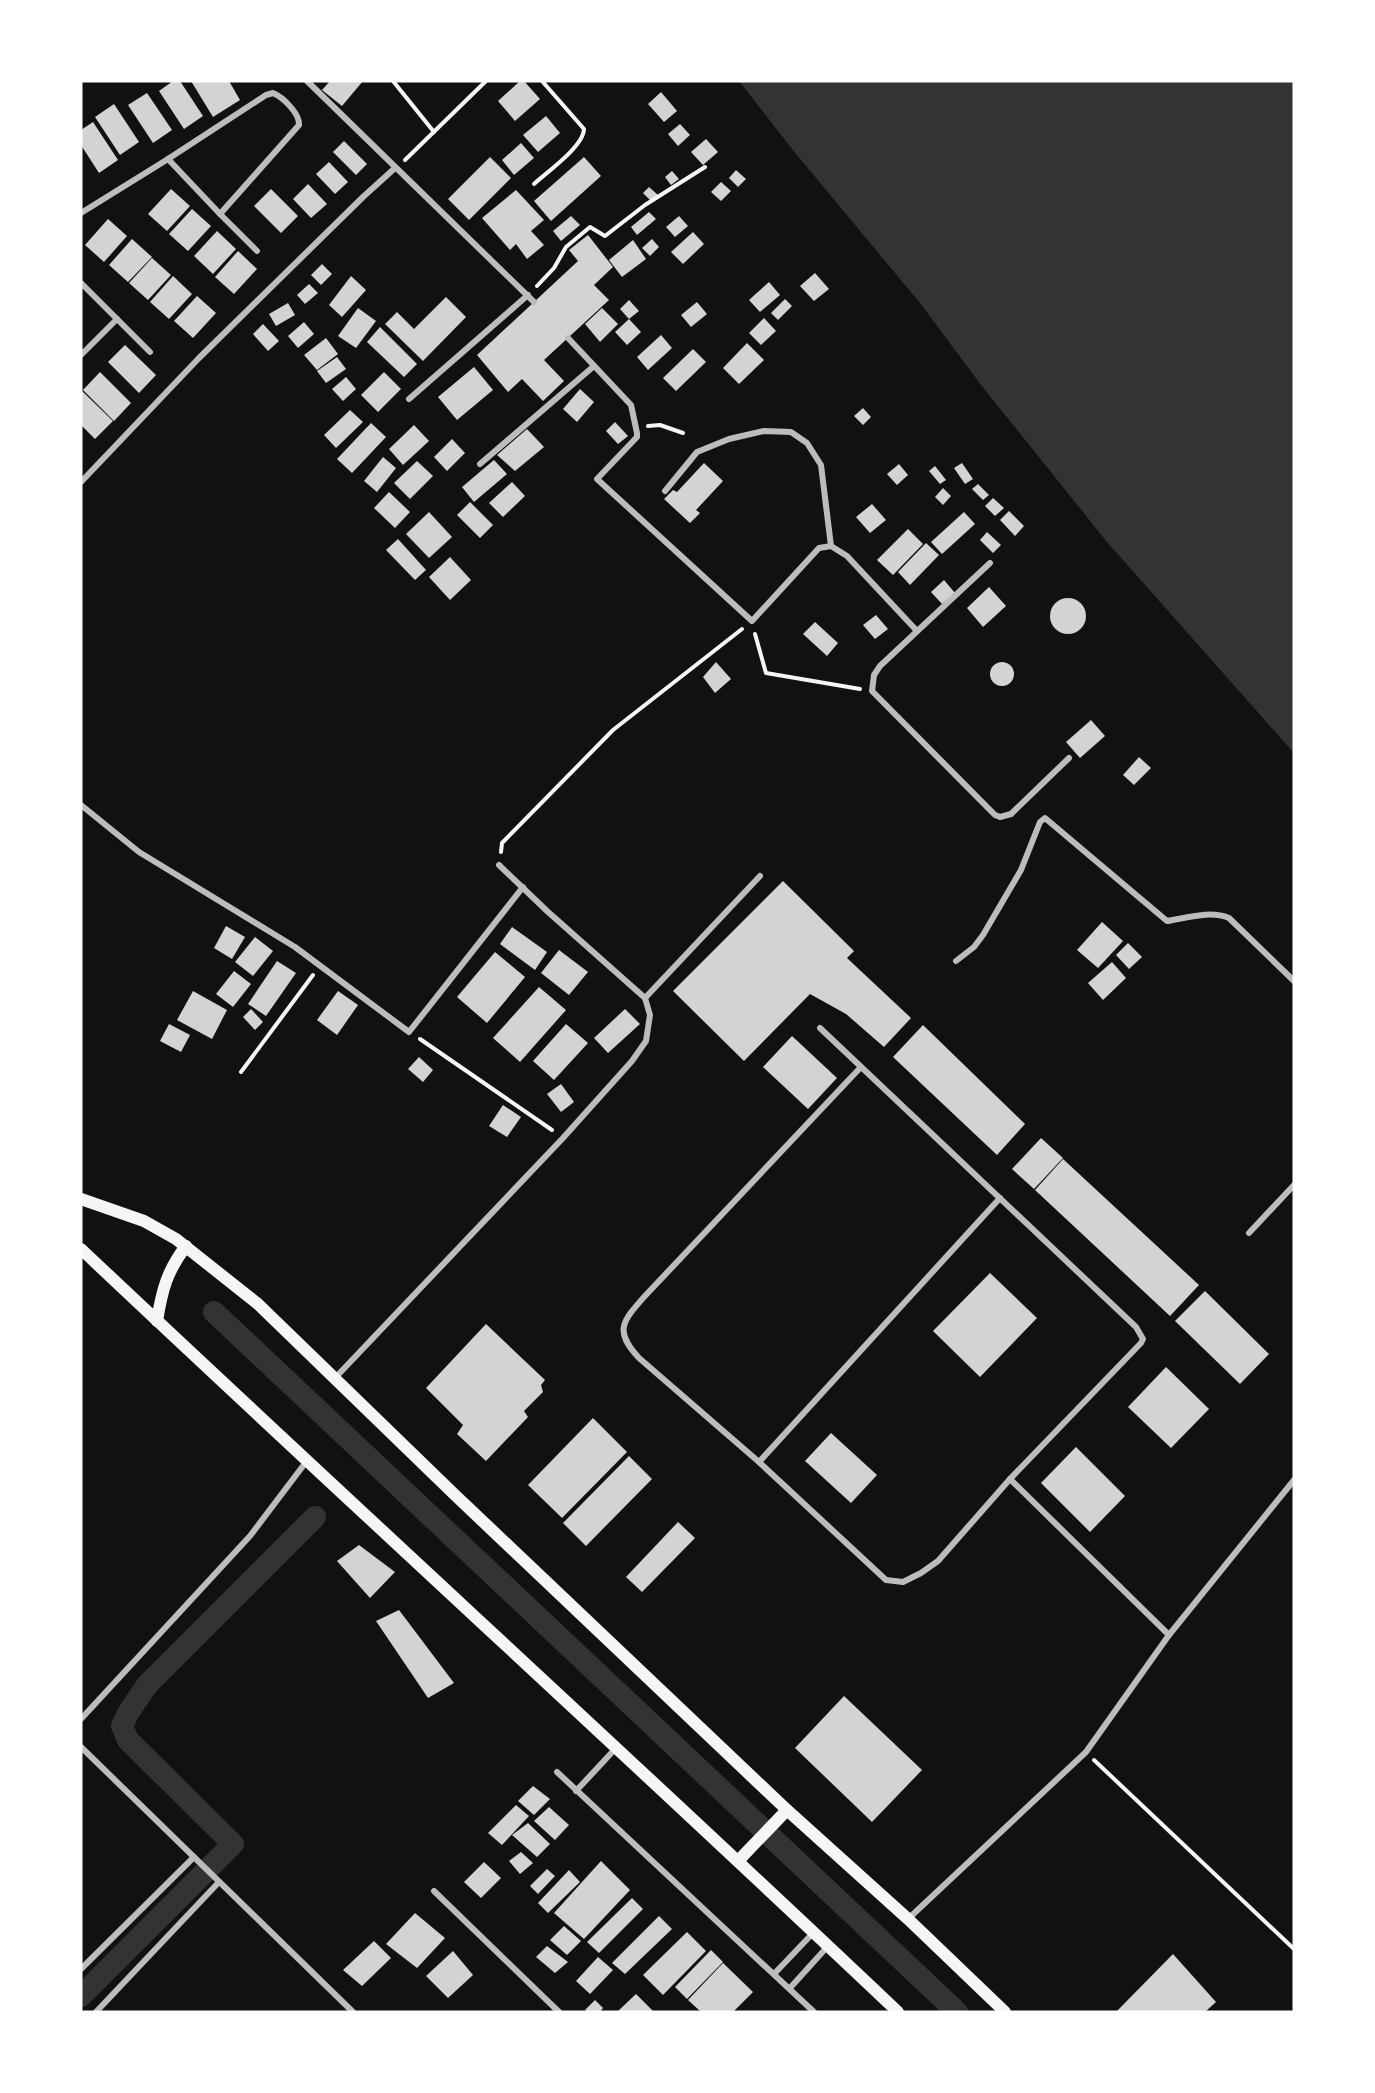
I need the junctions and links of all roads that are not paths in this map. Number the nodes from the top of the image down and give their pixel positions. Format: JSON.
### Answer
{"nodes":[{"id":1,"x":307,"y":81,"type":"edge"},
{"id":2,"x":168,"y":159,"type":"junction"},
{"id":3,"x":395,"y":168,"type":"junction"},
{"id":4,"x":81,"y":213,"type":"edge"},
{"id":5,"x":220,"y":214,"type":"junction"},
{"id":6,"x":257,"y":251,"type":"dead end"},
{"id":7,"x":81,"y":283,"type":"edge"},
{"id":8,"x":528,"y":295,"type":"junction"},
{"id":9,"x":534,"y":302,"type":"dead end"},
{"id":10,"x":117,"y":319,"type":"junction"},
{"id":11,"x":567,"y":338,"type":"dead end"},
{"id":12,"x":150,"y":352,"type":"dead end"},
{"id":13,"x":81,"y":355,"type":"edge"},
{"id":14,"x":594,"y":366,"type":"junction"},
{"id":15,"x":409,"y":399,"type":"dead end"},
{"id":16,"x":480,"y":464,"type":"dead end"},
{"id":17,"x":81,"y":482,"type":"edge"},
{"id":18,"x":665,"y":491,"type":"dead end"},
{"id":19,"x":831,"y":546,"type":"junction"},
{"id":20,"x":990,"y":563,"type":"dead end"},
{"id":21,"x":917,"y":631,"type":"junction"},
{"id":22,"x":1069,"y":758,"type":"dead end"},
{"id":23,"x":81,"y":805,"type":"edge"},
{"id":24,"x":499,"y":865,"type":"road end"},
{"id":25,"x":760,"y":876,"type":"dead end"},
{"id":26,"x":523,"y":887,"type":"junction"},
{"id":27,"x":956,"y":961,"type":"dead end"},
{"id":28,"x":1294,"y":981,"type":"edge"},
{"id":29,"x":645,"y":998,"type":"junction"},
{"id":30,"x":820,"y":1028,"type":"dead end"},
{"id":31,"x":860,"y":1068,"type":"junction"},
{"id":32,"x":1294,"y":1185,"type":"edge"},
{"id":33,"x":1000,"y":1198,"type":"junction"},
{"id":34,"x":81,"y":1199,"type":"edge"},
{"id":35,"x":1249,"y":1233,"type":"dead end"},
{"id":36,"x":186,"y":1246,"type":"junction"},
{"id":37,"x":81,"y":1250,"type":"edge"},
{"id":38,"x":157,"y":1321,"type":"junction"},
{"id":39,"x":335,"y":1379,"type":"junction"},
{"id":40,"x":306,"y":1462,"type":"junction"},
{"id":41,"x":759,"y":1462,"type":"junction"},
{"id":42,"x":1010,"y":1479,"type":"junction"},
{"id":43,"x":1294,"y":1480,"type":"edge"},
{"id":44,"x":1169,"y":1635,"type":"junction"},
{"id":45,"x":81,"y":1719,"type":"edge"},
{"id":46,"x":81,"y":1747,"type":"edge"},
{"id":47,"x":617,"y":1747,"type":"junction"},
{"id":48,"x":557,"y":1772,"type":"dead end"},
{"id":49,"x":576,"y":1791,"type":"junction"},
{"id":50,"x":787,"y":1809,"type":"junction"},
{"id":51,"x":197,"y":1860,"type":"junction"},
{"id":52,"x":738,"y":1861,"type":"junction"},
{"id":53,"x":217,"y":1880,"type":"junction"},
{"id":54,"x":434,"y":1891,"type":"dead end"},
{"id":55,"x":908,"y":1919,"type":"junction"},
{"id":56,"x":814,"y":1932,"type":"junction"},
{"id":57,"x":828,"y":1946,"type":"junction"},
{"id":58,"x":81,"y":1969,"type":"edge"},
{"id":59,"x":774,"y":1974,"type":"junction"},
{"id":60,"x":790,"y":1988,"type":"junction"},
{"id":61,"x":96,"y":2012,"type":"edge"},
{"id":62,"x":353,"y":2012,"type":"edge"},
{"id":63,"x":559,"y":2012,"type":"edge"},
{"id":64,"x":814,"y":2012,"type":"edge"},
{"id":65,"x":898,"y":2012,"type":"edge"},
{"id":66,"x":1005,"y":2012,"type":"edge"}],
"edges":[{"from":1,"to":3,"type":"street"},
{"from":2,"to":4,"type":"street"},
{"from":2,"to":5,"type":"street"},
{"from":2,"to":5,"type":"street"},
{"from":3,"to":8,"type":"street"},
{"from":3,"to":17,"type":"street"},
{"from":5,"to":6,"type":"street"},
{"from":7,"to":10,"type":"street"},
{"from":8,"to":9,"type":"street"},
{"from":8,"to":15,"type":"street"},
{"from":10,"to":12,"type":"street"},
{"from":10,"to":13,"type":"street"},
{"from":11,"to":14,"type":"street"},
{"from":14,"to":16,"type":"street"},
{"from":14,"to":19,"type":"street"},
{"from":18,"to":19,"type":"street"},
{"from":19,"to":21,"type":"street"},
{"from":20,"to":21,"type":"street"},
{"from":21,"to":22,"type":"street"},
{"from":23,"to":26,"type":"street"},
{"from":24,"to":26,"type":"street"},
{"from":25,"to":29,"type":"street"},
{"from":26,"to":29,"type":"street"},
{"from":27,"to":28,"type":"street"},
{"from":29,"to":39,"type":"street"},
{"from":30,"to":31,"type":"street"},
{"from":31,"to":33,"type":"street"},
{"from":31,"to":41,"type":"street"},
{"from":32,"to":35,"type":"street"},
{"from":33,"to":41,"type":"street"},
{"from":33,"to":42,"type":"street"},
{"from":34,"to":36,"type":"main road"},
{"from":36,"to":38,"type":"main road"},
{"from":36,"to":39,"type":"main road"},
{"from":37,"to":38,"type":"main road"},
{"from":38,"to":40,"type":"main road"},
{"from":39,"to":50,"type":"main road"},
{"from":40,"to":45,"type":"street"},
{"from":40,"to":47,"type":"main road"},
{"from":41,"to":42,"type":"street"},
{"from":42,"to":44,"type":"street"},
{"from":43,"to":44,"type":"street"},
{"from":44,"to":55,"type":"street"},
{"from":46,"to":51,"type":"street"},
{"from":47,"to":49,"type":"street"},
{"from":47,"to":52,"type":"main road"},
{"from":48,"to":49,"type":"street"},
{"from":49,"to":59,"type":"street"},
{"from":50,"to":52,"type":"main road"},
{"from":50,"to":55,"type":"main road"},
{"from":51,"to":53,"type":"street"},
{"from":51,"to":58,"type":"street"},
{"from":52,"to":56,"type":"main road"},
{"from":53,"to":61,"type":"street"},
{"from":53,"to":62,"type":"street"},
{"from":54,"to":63,"type":"street"},
{"from":55,"to":66,"type":"main road"},
{"from":56,"to":57,"type":"main road"},
{"from":56,"to":59,"type":"street"},
{"from":57,"to":60,"type":"street"},
{"from":57,"to":65,"type":"main road"},
{"from":59,"to":60,"type":"street"},
{"from":60,"to":64,"type":"street"}]}
